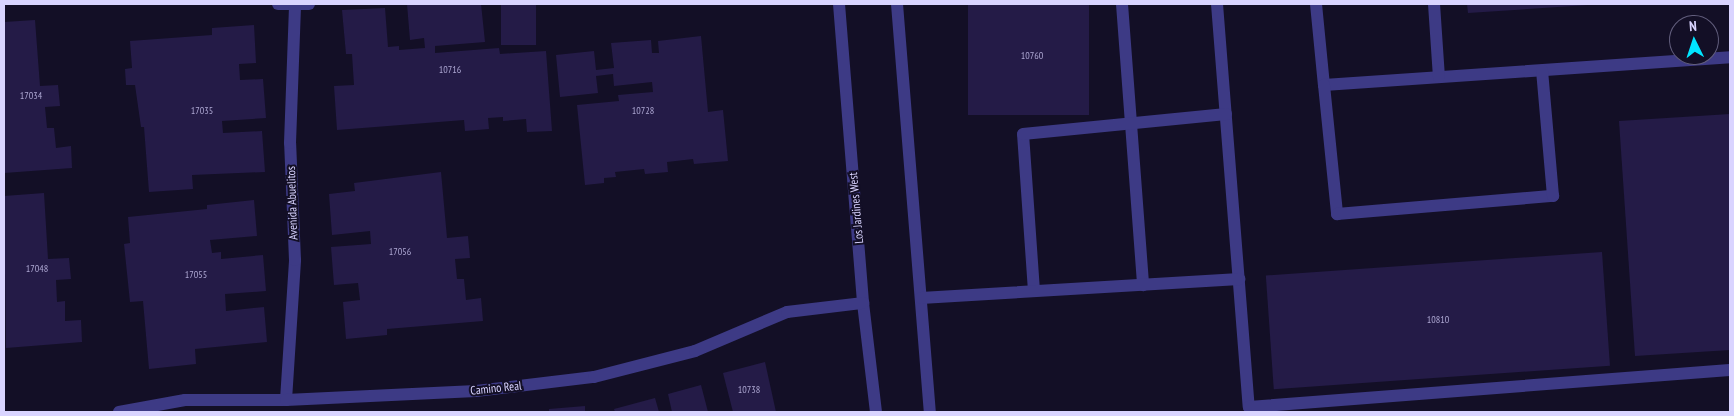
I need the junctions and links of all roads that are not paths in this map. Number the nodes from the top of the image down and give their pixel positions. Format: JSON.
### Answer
{"nodes":[{"id":1,"x":278,"y":4,"type":"edge"},
{"id":2,"x":309,"y":4,"type":"edge"},
{"id":3,"x":839,"y":4,"type":"edge"},
{"id":4,"x":897,"y":4,"type":"edge"},
{"id":5,"x":1122,"y":4,"type":"edge"},
{"id":6,"x":1217,"y":4,"type":"edge"},
{"id":7,"x":1316,"y":4,"type":"edge"},
{"id":8,"x":1434,"y":4,"type":"edge"},
{"id":9,"x":295,"y":5,"type":"junction"},
{"id":10,"x":1730,"y":57,"type":"edge"},
{"id":11,"x":1542,"y":70,"type":"junction"},
{"id":12,"x":1439,"y":77,"type":"junction"},
{"id":13,"x":1324,"y":85,"type":"junction"},
{"id":14,"x":1226,"y":114,"type":"junction"},
{"id":15,"x":1132,"y":123,"type":"junction"},
{"id":16,"x":1239,"y":280,"type":"junction"},
{"id":17,"x":1143,"y":285,"type":"junction"},
{"id":18,"x":1034,"y":291,"type":"junction"},
{"id":19,"x":921,"y":298,"type":"junction"},
{"id":20,"x":863,"y":303,"type":"junction"},
{"id":21,"x":1730,"y":370,"type":"edge"},
{"id":22,"x":286,"y":400,"type":"junction"},
{"id":23,"x":119,"y":412,"type":"edge"},
{"id":24,"x":876,"y":412,"type":"edge"},
{"id":25,"x":930,"y":412,"type":"edge"}],
"edges":[{"from":1,"to":9,"type":"street"},
{"from":2,"to":9,"type":"street"},
{"from":3,"to":20,"type":"street","name":"Los Jardines West"},
{"from":4,"to":19,"type":"street"},
{"from":5,"to":15,"type":"street"},
{"from":6,"to":14,"type":"street"},
{"from":7,"to":13,"type":"street"},
{"from":8,"to":12,"type":"street"},
{"from":9,"to":22,"type":"street","name":"Avenida Abuelitos"},
{"from":10,"to":11,"type":"street"},
{"from":11,"to":12,"type":"street"},
{"from":11,"to":13,"type":"street"},
{"from":12,"to":13,"type":"street"},
{"from":14,"to":15,"type":"street"},
{"from":14,"to":16,"type":"street"},
{"from":15,"to":17,"type":"street"},
{"from":15,"to":18,"type":"street"},
{"from":16,"to":17,"type":"street"},
{"from":16,"to":21,"type":"street"},
{"from":17,"to":18,"type":"street"},
{"from":18,"to":19,"type":"street"},
{"from":19,"to":25,"type":"street"},
{"from":20,"to":22,"type":"street","name":"Camino Real"},
{"from":20,"to":24,"type":"street","name":"Los Jardines West"},
{"from":22,"to":23,"type":"street","name":"Camino Real"}]}
